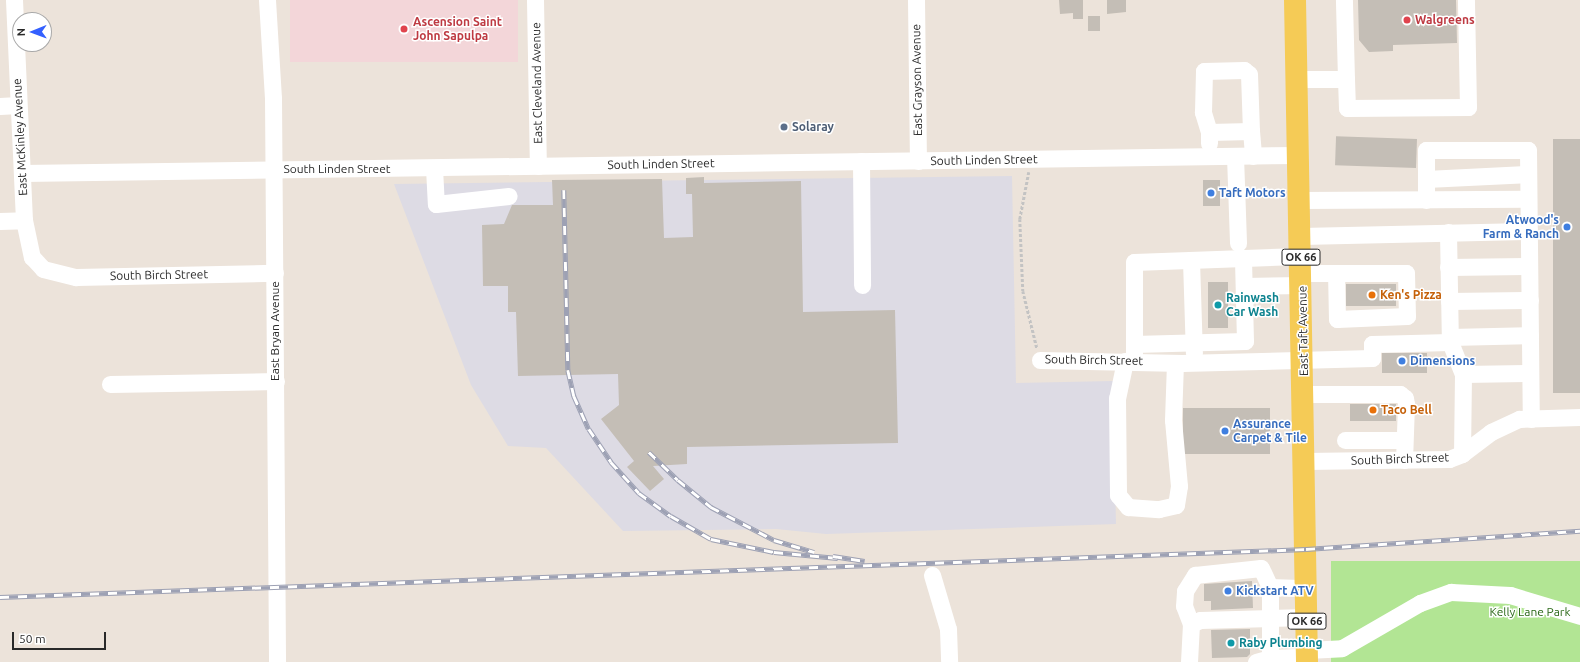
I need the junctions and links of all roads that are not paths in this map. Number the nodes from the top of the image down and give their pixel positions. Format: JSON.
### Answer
{"nodes":[{"id":1,"x":14,"y":0,"type":"edge"},
{"id":2,"x":267,"y":0,"type":"edge"},
{"id":3,"x":535,"y":0,"type":"edge"},
{"id":4,"x":916,"y":0,"type":"edge"},
{"id":5,"x":1295,"y":0,"type":"edge"},
{"id":6,"x":1344,"y":0,"type":"edge"},
{"id":7,"x":1466,"y":0,"type":"edge"},
{"id":8,"x":1297,"y":79,"type":"junction"},
{"id":9,"x":1346,"y":79,"type":"junction"},
{"id":10,"x":18,"y":105,"type":"junction"},
{"id":11,"x":0,"y":106,"type":"edge"},
{"id":12,"x":1251,"y":131,"type":"junction"},
{"id":13,"x":1209,"y":132,"type":"junction"},
{"id":14,"x":1299,"y":155,"type":"junction"},
{"id":15,"x":1209,"y":156,"type":"junction"},
{"id":16,"x":1235,"y":156,"type":"junction"},
{"id":17,"x":1253,"y":156,"type":"junction"},
{"id":18,"x":861,"y":161,"type":"junction"},
{"id":19,"x":918,"y":161,"type":"junction"},
{"id":20,"x":538,"y":166,"type":"junction"},
{"id":21,"x":434,"y":168,"type":"junction"},
{"id":22,"x":274,"y":170,"type":"junction"},
{"id":23,"x":22,"y":173,"type":"junction"},
{"id":24,"x":1528,"y":174,"type":"junction"},
{"id":25,"x":1426,"y":179,"type":"junction"},
{"id":26,"x":509,"y":196,"type":"dead end"},
{"id":27,"x":1528,"y":199,"type":"junction"},
{"id":28,"x":1300,"y":200,"type":"junction"},
{"id":29,"x":1426,"y":200,"type":"junction"},
{"id":30,"x":24,"y":220,"type":"junction"},
{"id":31,"x":0,"y":221,"type":"edge"},
{"id":32,"x":1529,"y":231,"type":"junction"},
{"id":33,"x":1448,"y":232,"type":"junction"},
{"id":34,"x":1240,"y":250,"type":"junction"},
{"id":35,"x":1191,"y":260,"type":"junction"},
{"id":36,"x":1302,"y":262,"type":"junction"},
{"id":37,"x":1529,"y":266,"type":"junction"},
{"id":38,"x":1448,"y":267,"type":"junction"},
{"id":39,"x":43,"y":269,"type":"joint"},
{"id":40,"x":275,"y":273,"type":"junction"},
{"id":41,"x":1336,"y":273,"type":"junction"},
{"id":42,"x":862,"y":285,"type":"dead end"},
{"id":43,"x":1244,"y":286,"type":"junction"},
{"id":44,"x":1530,"y":300,"type":"junction"},
{"id":45,"x":1449,"y":301,"type":"junction"},
{"id":46,"x":1530,"y":335,"type":"junction"},
{"id":47,"x":1450,"y":340,"type":"junction"},
{"id":48,"x":1194,"y":341,"type":"junction"},
{"id":49,"x":1245,"y":341,"type":"junction"},
{"id":50,"x":1134,"y":344,"type":"junction"},
{"id":51,"x":1040,"y":360,"type":"road end"},
{"id":52,"x":1304,"y":360,"type":"junction"},
{"id":53,"x":1130,"y":361,"type":"junction"},
{"id":54,"x":1245,"y":361,"type":"junction"},
{"id":55,"x":1174,"y":363,"type":"junction"},
{"id":56,"x":1194,"y":363,"type":"junction"},
{"id":57,"x":1530,"y":373,"type":"junction"},
{"id":58,"x":1463,"y":374,"type":"junction"},
{"id":59,"x":276,"y":380,"type":"junction"},
{"id":60,"x":110,"y":384,"type":"dead end"},
{"id":61,"x":1304,"y":394,"type":"junction"},
{"id":62,"x":1580,"y":417,"type":"edge"},
{"id":63,"x":1531,"y":419,"type":"junction"},
{"id":64,"x":1404,"y":440,"type":"junction"},
{"id":65,"x":1462,"y":454,"type":"junction"},
{"id":66,"x":1404,"y":460,"type":"junction"},
{"id":67,"x":1305,"y":461,"type":"junction"},
{"id":68,"x":1359,"y":461,"type":"junction"},
{"id":69,"x":932,"y":575,"type":"dead end"},
{"id":70,"x":1270,"y":587,"type":"junction"},
{"id":71,"x":1306,"y":588,"type":"junction"},
{"id":72,"x":1580,"y":616,"type":"edge"},
{"id":73,"x":1306,"y":617,"type":"junction"},
{"id":74,"x":1269,"y":618,"type":"junction"},
{"id":75,"x":1191,"y":624,"type":"junction"},
{"id":76,"x":1307,"y":657,"type":"edge"},
{"id":77,"x":1263,"y":660,"type":"edge"},
{"id":78,"x":277,"y":662,"type":"edge"},
{"id":79,"x":949,"y":662,"type":"edge"},
{"id":80,"x":1189,"y":662,"type":"edge"}],
"edges":[{"from":1,"to":10,"type":"street","name":"East McKinley Avenue"},
{"from":2,"to":22,"type":"street","name":"East Bryan Avenue"},
{"from":3,"to":20,"type":"street","name":"East Cleveland Avenue"},
{"from":4,"to":19,"type":"street","name":"East Grayson Avenue"},
{"from":5,"to":8,"type":"main road","name":"East Taft Avenue","number":"OK 66"},
{"from":6,"to":9,"type":"street"},
{"from":7,"to":9,"type":"street"},
{"from":8,"to":9,"type":"street"},
{"from":8,"to":14,"type":"main road","name":"East Taft Avenue","number":"OK 66"},
{"from":10,"to":11,"type":"street"},
{"from":10,"to":23,"type":"street","name":"East McKinley Avenue"},
{"from":12,"to":13,"type":"street"},
{"from":12,"to":13,"type":"street"},
{"from":12,"to":17,"type":"street"},
{"from":13,"to":15,"type":"street"},
{"from":14,"to":17,"type":"street","name":"South Linden Street"},
{"from":14,"to":28,"type":"main road","name":"East Taft Avenue","number":"OK 66"},
{"from":15,"to":16,"type":"street","name":"South Linden Street"},
{"from":15,"to":19,"type":"street","name":"South Linden Street"},
{"from":16,"to":17,"type":"street","name":"South Linden Street"},
{"from":16,"to":34,"type":"street"},
{"from":18,"to":19,"type":"street","name":"South Linden Street"},
{"from":18,"to":20,"type":"street","name":"South Linden Street"},
{"from":18,"to":42,"type":"street"},
{"from":20,"to":21,"type":"street","name":"South Linden Street"},
{"from":21,"to":22,"type":"street","name":"South Linden Street"},
{"from":21,"to":26,"type":"street"},
{"from":22,"to":23,"type":"street","name":"South Linden Street"},
{"from":22,"to":40,"type":"street","name":"East Bryan Avenue"},
{"from":23,"to":30,"type":"street","name":"East McKinley Avenue"},
{"from":24,"to":25,"type":"street"},
{"from":24,"to":25,"type":"street"},
{"from":24,"to":27,"type":"street"},
{"from":25,"to":29,"type":"street"},
{"from":27,"to":29,"type":"street"},
{"from":27,"to":32,"type":"street"},
{"from":28,"to":29,"type":"street"},
{"from":28,"to":36,"type":"main road","name":"East Taft Avenue","number":"OK 66"},
{"from":30,"to":31,"type":"street"},
{"from":30,"to":39,"type":"street","name":"East McKinley Avenue"},
{"from":32,"to":33,"type":"street"},
{"from":32,"to":37,"type":"street"},
{"from":33,"to":36,"type":"street"},
{"from":33,"to":38,"type":"street"},
{"from":34,"to":35,"type":"street"},
{"from":34,"to":36,"type":"street"},
{"from":34,"to":43,"type":"street"},
{"from":35,"to":48,"type":"street"},
{"from":35,"to":50,"type":"street"},
{"from":36,"to":41,"type":"street"},
{"from":36,"to":43,"type":"street"},
{"from":36,"to":52,"type":"main road","name":"East Taft Avenue","number":"OK 66"},
{"from":37,"to":38,"type":"street"},
{"from":37,"to":44,"type":"street"},
{"from":38,"to":45,"type":"street"},
{"from":39,"to":40,"type":"street","name":"South Birch Street"},
{"from":40,"to":59,"type":"street","name":"East Bryan Avenue"},
{"from":41,"to":41,"type":"street"},
{"from":43,"to":49,"type":"street"},
{"from":44,"to":45,"type":"street"},
{"from":44,"to":46,"type":"street"},
{"from":45,"to":47,"type":"street"},
{"from":46,"to":47,"type":"street"},
{"from":46,"to":57,"type":"street"},
{"from":47,"to":52,"type":"street","name":"South Birch Street"},
{"from":47,"to":58,"type":"street"},
{"from":48,"to":49,"type":"street"},
{"from":48,"to":50,"type":"street"},
{"from":48,"to":56,"type":"street"},
{"from":49,"to":54,"type":"street"},
{"from":50,"to":53,"type":"street"},
{"from":51,"to":53,"type":"street","name":"South Birch Street"},
{"from":52,"to":54,"type":"street","name":"South Birch Street"},
{"from":52,"to":61,"type":"main road","name":"East Taft Avenue","number":"OK 66"},
{"from":53,"to":55,"type":"street","name":"South Birch Street"},
{"from":53,"to":55,"type":"street"},
{"from":54,"to":56,"type":"street","name":"South Birch Street"},
{"from":55,"to":56,"type":"street","name":"South Birch Street"},
{"from":57,"to":58,"type":"street"},
{"from":57,"to":63,"type":"street"},
{"from":58,"to":65,"type":"street"},
{"from":59,"to":60,"type":"street"},
{"from":59,"to":78,"type":"street","name":"East Bryan Avenue"},
{"from":61,"to":64,"type":"street"},
{"from":61,"to":67,"type":"main road","name":"East Taft Avenue","number":"OK 66"},
{"from":62,"to":63,"type":"street","name":"South Birch Street"},
{"from":63,"to":65,"type":"street","name":"South Birch Street"},
{"from":64,"to":66,"type":"street"},
{"from":64,"to":68,"type":"street"},
{"from":65,"to":66,"type":"street","name":"South Birch Street"},
{"from":66,"to":68,"type":"street","name":"South Birch Street"},
{"from":67,"to":68,"type":"street","name":"South Birch Street"},
{"from":67,"to":71,"type":"main road","name":"East Taft Avenue","number":"OK 66"},
{"from":69,"to":79,"type":"street"},
{"from":70,"to":71,"type":"street"},
{"from":70,"to":74,"type":"street"},
{"from":70,"to":75,"type":"street"},
{"from":71,"to":73,"type":"main road","name":"East Taft Avenue","number":"OK 66"},
{"from":72,"to":76,"type":"street"},
{"from":73,"to":74,"type":"street"},
{"from":73,"to":76,"type":"main road","name":"East Taft Avenue","number":"OK 66"},
{"from":74,"to":75,"type":"street"},
{"from":74,"to":77,"type":"street"},
{"from":75,"to":80,"type":"street"},
{"from":76,"to":77,"type":"street"}]}
